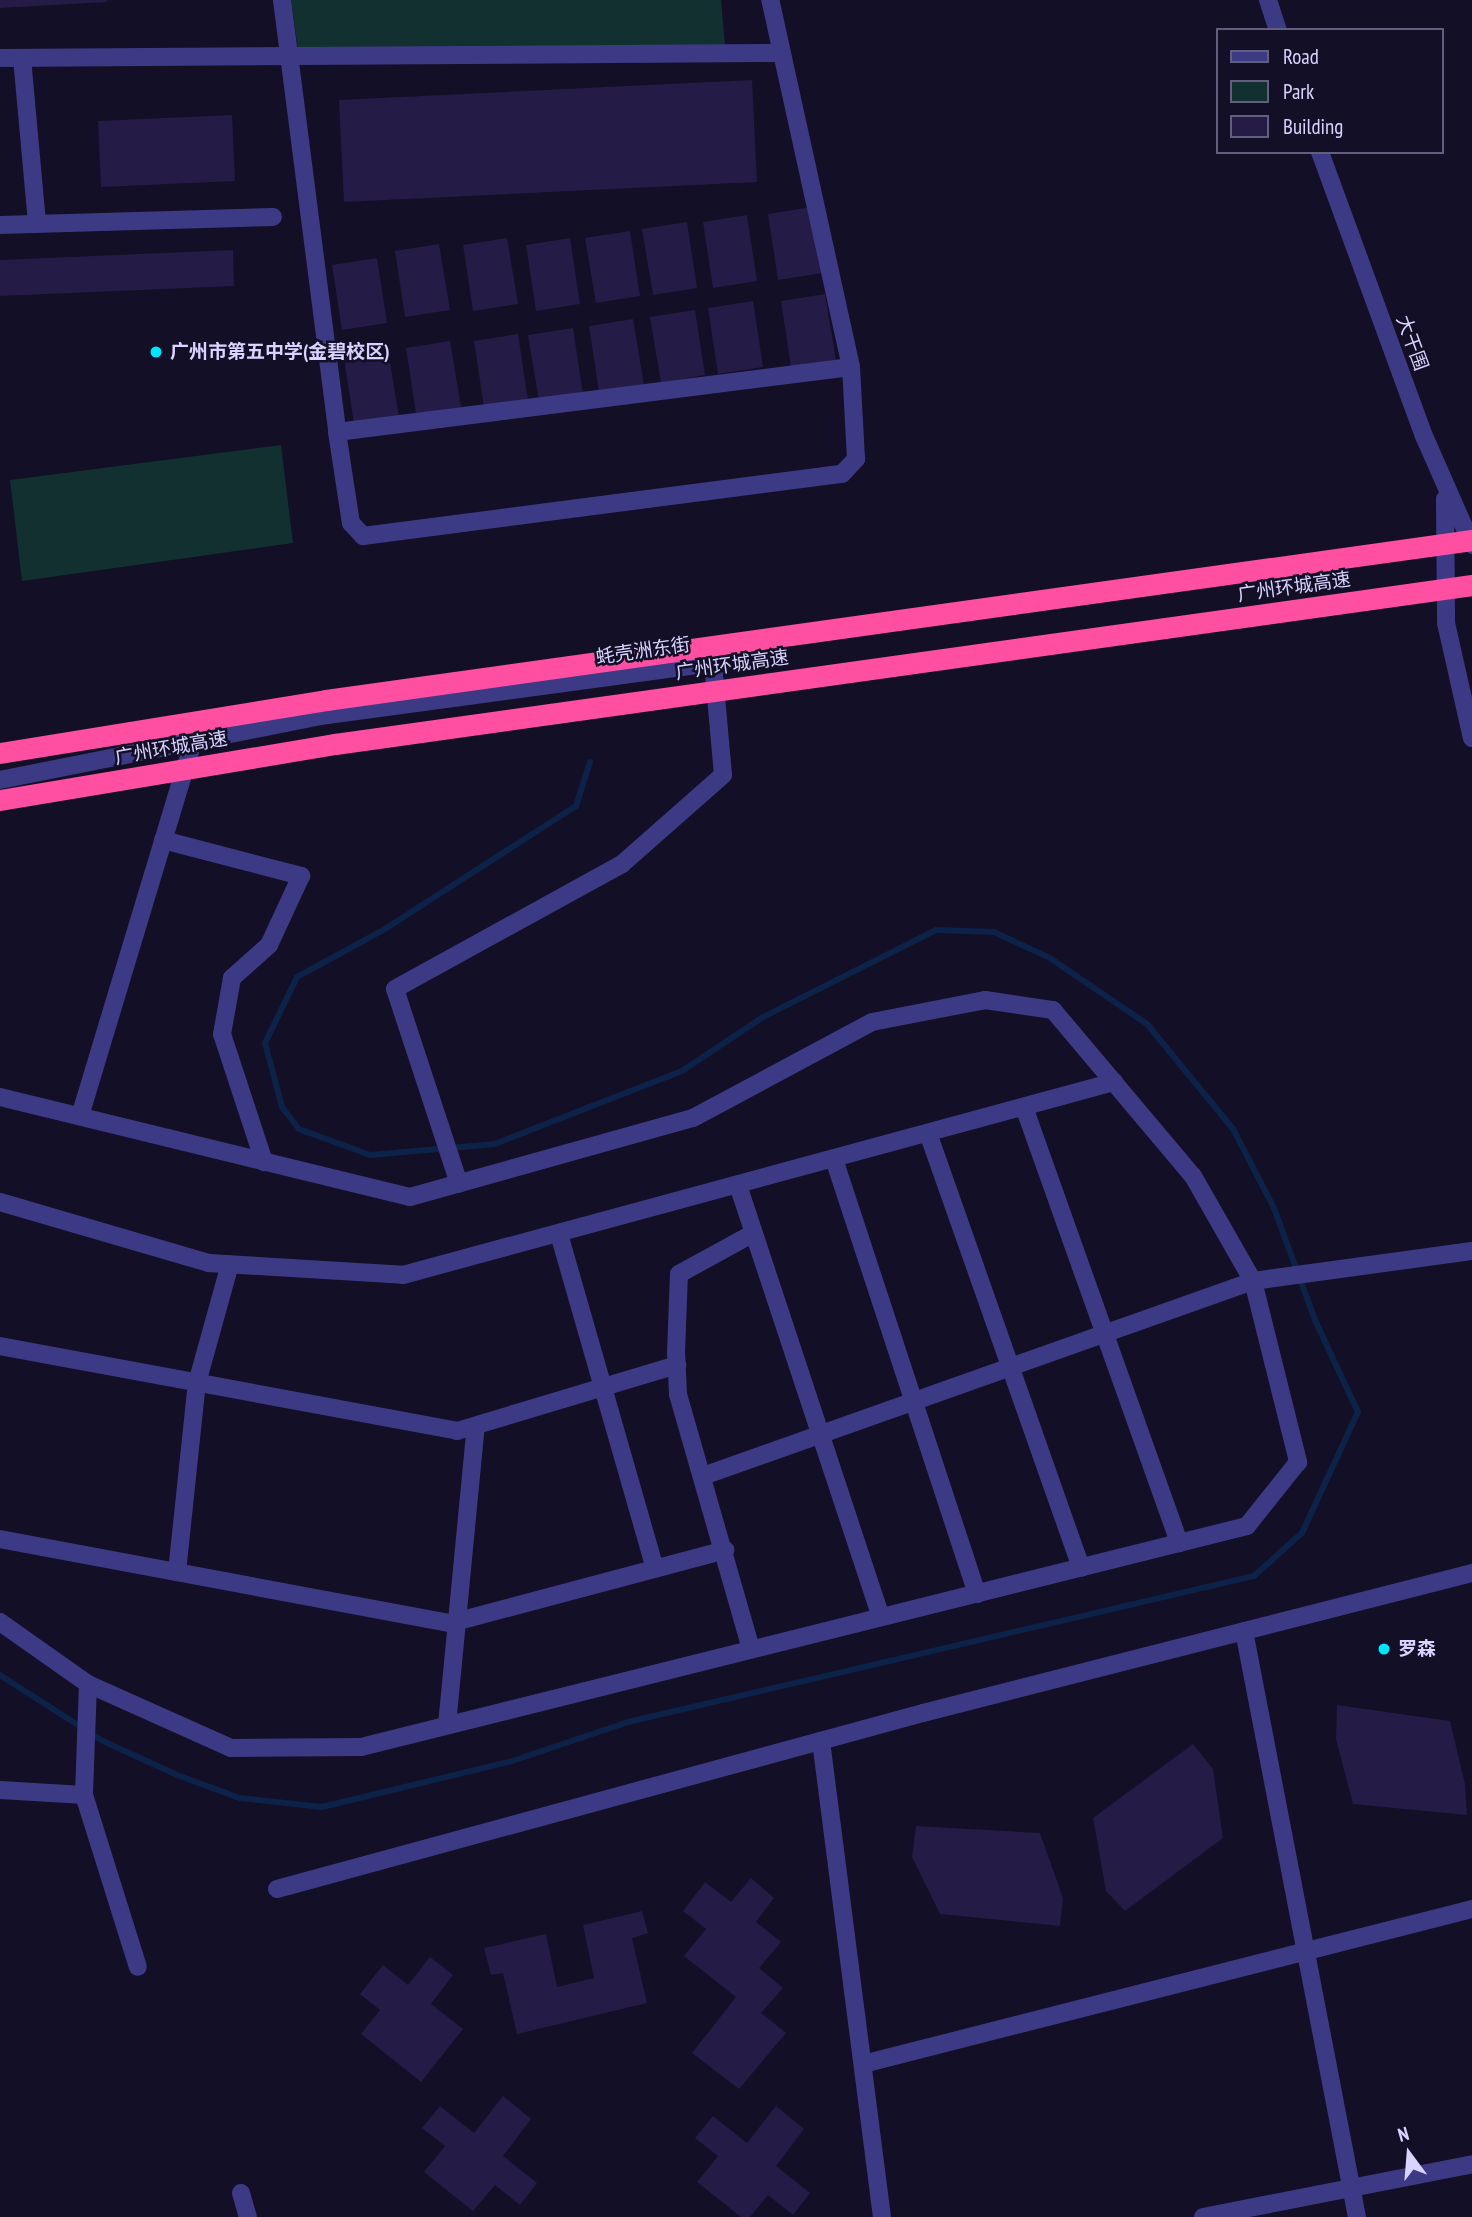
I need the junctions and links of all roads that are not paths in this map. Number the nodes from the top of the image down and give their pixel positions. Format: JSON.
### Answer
{"nodes":[{"id":1,"x":282,"y":0,"type":"edge"},
{"id":2,"x":769,"y":0,"type":"edge"},
{"id":3,"x":1268,"y":0,"type":"edge"},
{"id":4,"x":1277,"y":28,"type":"edge"},
{"id":5,"x":780,"y":53,"type":"junction"},
{"id":6,"x":0,"y":58,"type":"edge"},
{"id":7,"x":22,"y":58,"type":"junction"},
{"id":8,"x":289,"y":58,"type":"junction"},
{"id":9,"x":1321,"y":154,"type":"edge"},
{"id":10,"x":273,"y":217,"type":"dead end"},
{"id":11,"x":37,"y":223,"type":"junction"},
{"id":12,"x":0,"y":225,"type":"edge"},
{"id":13,"x":851,"y":367,"type":"junction"},
{"id":14,"x":337,"y":432,"type":"junction"},
{"id":15,"x":1444,"y":488,"type":"junction"},
{"id":16,"x":1472,"y":543,"type":"edge"},
{"id":17,"x":1472,"y":585,"type":"edge"},
{"id":18,"x":1472,"y":738,"type":"edge"},
{"id":19,"x":193,"y":742,"type":"junction"},
{"id":20,"x":0,"y":753,"type":"edge"},
{"id":21,"x":0,"y":780,"type":"edge"},
{"id":22,"x":0,"y":800,"type":"edge"},
{"id":23,"x":163,"y":840,"type":"junction"},
{"id":24,"x":1114,"y":1082,"type":"junction"},
{"id":25,"x":0,"y":1097,"type":"edge"},
{"id":26,"x":1024,"y":1107,"type":"junction"},
{"id":27,"x":80,"y":1116,"type":"junction"},
{"id":28,"x":928,"y":1133,"type":"junction"},
{"id":29,"x":834,"y":1159,"type":"junction"},
{"id":30,"x":264,"y":1162,"type":"junction"},
{"id":31,"x":459,"y":1184,"type":"junction"},
{"id":32,"x":738,"y":1185,"type":"junction"},
{"id":33,"x":0,"y":1202,"type":"edge"},
{"id":34,"x":754,"y":1233,"type":"junction"},
{"id":35,"x":559,"y":1234,"type":"junction"},
{"id":36,"x":1472,"y":1251,"type":"edge"},
{"id":37,"x":230,"y":1264,"type":"junction"},
{"id":38,"x":1258,"y":1280,"type":"junction"},
{"id":39,"x":1105,"y":1333,"type":"junction"},
{"id":40,"x":0,"y":1346,"type":"edge"},
{"id":41,"x":677,"y":1365,"type":"junction"},
{"id":42,"x":1010,"y":1367,"type":"junction"},
{"id":43,"x":197,"y":1383,"type":"junction"},
{"id":44,"x":603,"y":1387,"type":"junction"},
{"id":45,"x":914,"y":1401,"type":"junction"},
{"id":46,"x":475,"y":1426,"type":"junction"},
{"id":47,"x":821,"y":1434,"type":"junction"},
{"id":48,"x":703,"y":1476,"type":"junction"},
{"id":49,"x":0,"y":1539,"type":"edge"},
{"id":50,"x":1179,"y":1543,"type":"junction"},
{"id":51,"x":725,"y":1550,"type":"junction"},
{"id":52,"x":1081,"y":1568,"type":"junction"},
{"id":53,"x":655,"y":1569,"type":"junction"},
{"id":54,"x":177,"y":1572,"type":"junction"},
{"id":55,"x":1472,"y":1573,"type":"edge"},
{"id":56,"x":977,"y":1594,"type":"junction"},
{"id":57,"x":881,"y":1617,"type":"junction"},
{"id":58,"x":457,"y":1621,"type":"junction"},
{"id":59,"x":0,"y":1622,"type":"edge"},
{"id":60,"x":1244,"y":1631,"type":"junction"},
{"id":61,"x":751,"y":1649,"type":"junction"},
{"id":62,"x":88,"y":1684,"type":"junction"},
{"id":63,"x":447,"y":1725,"type":"junction"},
{"id":64,"x":821,"y":1741,"type":"junction"},
{"id":65,"x":0,"y":1790,"type":"edge"},
{"id":66,"x":84,"y":1795,"type":"junction"},
{"id":67,"x":277,"y":1889,"type":"dead end"},
{"id":68,"x":1472,"y":1909,"type":"edge"},
{"id":69,"x":1304,"y":1952,"type":"junction"},
{"id":70,"x":138,"y":1967,"type":"dead end"},
{"id":71,"x":863,"y":2064,"type":"junction"},
{"id":72,"x":1472,"y":2164,"type":"edge"},
{"id":73,"x":1352,"y":2187,"type":"junction"},
{"id":74,"x":241,"y":2193,"type":"dead end"},
{"id":75,"x":248,"y":2217,"type":"edge"},
{"id":76,"x":882,"y":2217,"type":"edge"},
{"id":77,"x":1203,"y":2217,"type":"edge"},
{"id":78,"x":1357,"y":2217,"type":"edge"}],
"edges":[{"from":1,"to":8,"type":"street"},
{"from":2,"to":5,"type":"street"},
{"from":3,"to":4,"type":"street"},
{"from":5,"to":8,"type":"street"},
{"from":5,"to":13,"type":"street"},
{"from":6,"to":7,"type":"street"},
{"from":7,"to":8,"type":"street"},
{"from":7,"to":11,"type":"street"},
{"from":8,"to":14,"type":"street"},
{"from":9,"to":15,"type":"street","name":"大干围"},
{"from":10,"to":11,"type":"street"},
{"from":11,"to":12,"type":"street"},
{"from":13,"to":14,"type":"street"},
{"from":13,"to":14,"type":"street"},
{"from":15,"to":16,"type":"street","name":"大干围"},
{"from":15,"to":18,"type":"street"},
{"from":16,"to":20,"type":"highway","name":"广州环城高速","bridge":true},
{"from":17,"to":22,"type":"highway","name":"广州环城高速","bridge":true},
{"from":19,"to":21,"type":"street","name":"蚝壳洲东街"},
{"from":19,"to":23,"type":"street"},
{"from":19,"to":31,"type":"street","name":"蚝壳洲东街"},
{"from":23,"to":27,"type":"street"},
{"from":23,"to":30,"type":"street"},
{"from":24,"to":26,"type":"street"},
{"from":24,"to":31,"type":"street"},
{"from":24,"to":38,"type":"street"},
{"from":25,"to":27,"type":"street"},
{"from":26,"to":28,"type":"street"},
{"from":26,"to":39,"type":"street"},
{"from":27,"to":30,"type":"street"},
{"from":28,"to":29,"type":"street"},
{"from":28,"to":42,"type":"street"},
{"from":29,"to":32,"type":"street"},
{"from":29,"to":45,"type":"street"},
{"from":30,"to":31,"type":"street"},
{"from":32,"to":34,"type":"street"},
{"from":32,"to":35,"type":"street"},
{"from":33,"to":37,"type":"street"},
{"from":34,"to":41,"type":"street"},
{"from":34,"to":47,"type":"street"},
{"from":35,"to":37,"type":"street"},
{"from":35,"to":44,"type":"street"},
{"from":36,"to":38,"type":"street"},
{"from":37,"to":43,"type":"street"},
{"from":38,"to":39,"type":"street"},
{"from":38,"to":50,"type":"street"},
{"from":39,"to":42,"type":"street"},
{"from":39,"to":50,"type":"street"},
{"from":40,"to":43,"type":"street"},
{"from":41,"to":44,"type":"street"},
{"from":41,"to":48,"type":"street"},
{"from":42,"to":45,"type":"street"},
{"from":42,"to":52,"type":"street"},
{"from":43,"to":46,"type":"street"},
{"from":43,"to":54,"type":"street"},
{"from":44,"to":46,"type":"street"},
{"from":44,"to":53,"type":"street"},
{"from":45,"to":47,"type":"street"},
{"from":45,"to":56,"type":"street"},
{"from":46,"to":58,"type":"street"},
{"from":47,"to":48,"type":"street"},
{"from":47,"to":57,"type":"street"},
{"from":48,"to":51,"type":"street"},
{"from":49,"to":54,"type":"street"},
{"from":50,"to":52,"type":"street"},
{"from":51,"to":53,"type":"street"},
{"from":51,"to":61,"type":"street"},
{"from":52,"to":56,"type":"street"},
{"from":53,"to":58,"type":"street"},
{"from":54,"to":58,"type":"street"},
{"from":55,"to":60,"type":"street"},
{"from":56,"to":57,"type":"street"},
{"from":57,"to":61,"type":"street"},
{"from":58,"to":63,"type":"street"},
{"from":59,"to":62,"type":"street"},
{"from":60,"to":64,"type":"street"},
{"from":60,"to":69,"type":"street"},
{"from":61,"to":63,"type":"street"},
{"from":62,"to":63,"type":"street"},
{"from":62,"to":66,"type":"street"},
{"from":64,"to":67,"type":"street"},
{"from":64,"to":71,"type":"street"},
{"from":65,"to":66,"type":"street"},
{"from":66,"to":70,"type":"street"},
{"from":68,"to":69,"type":"street"},
{"from":69,"to":71,"type":"street"},
{"from":69,"to":73,"type":"street"},
{"from":71,"to":76,"type":"street"},
{"from":72,"to":73,"type":"street"},
{"from":73,"to":77,"type":"street"},
{"from":73,"to":78,"type":"street"},
{"from":74,"to":75,"type":"street"}]}
